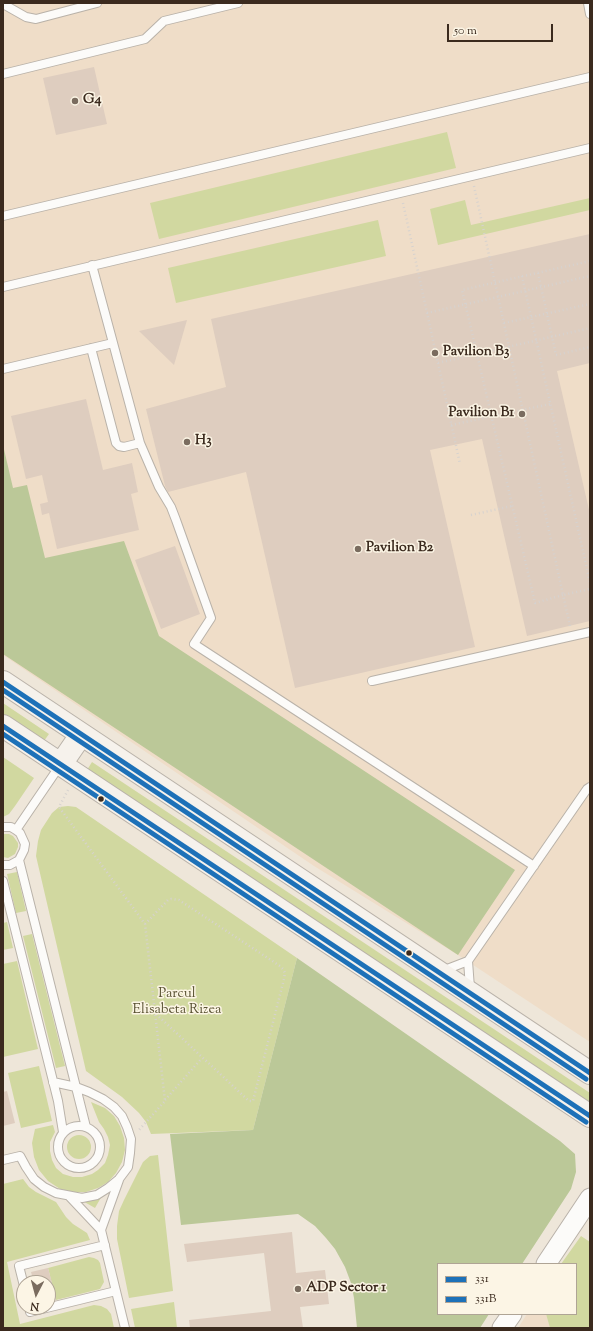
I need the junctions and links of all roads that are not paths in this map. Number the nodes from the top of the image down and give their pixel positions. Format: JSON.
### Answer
{"nodes":[{"id":1,"x":98,"y":3,"type":"edge"},
{"id":2,"x":238,"y":3,"type":"edge"},
{"id":3,"x":588,"y":3,"type":"edge"},
{"id":4,"x":3,"y":4,"type":"edge"},
{"id":5,"x":590,"y":14,"type":"edge"},
{"id":6,"x":3,"y":74,"type":"edge"},
{"id":7,"x":590,"y":77,"type":"edge"},
{"id":8,"x":590,"y":148,"type":"edge"},
{"id":9,"x":3,"y":216,"type":"edge"},
{"id":10,"x":92,"y":265,"type":"junction"},
{"id":11,"x":3,"y":286,"type":"edge"},
{"id":12,"x":113,"y":343,"type":"junction"},
{"id":13,"x":91,"y":348,"type":"junction"},
{"id":14,"x":3,"y":369,"type":"edge"},
{"id":15,"x":140,"y":443,"type":"junction"},
{"id":16,"x":590,"y":632,"type":"edge"},
{"id":17,"x":372,"y":681,"type":"dead end"},
{"id":18,"x":3,"y":682,"type":"edge"},
{"id":19,"x":3,"y":726,"type":"edge"},
{"id":20,"x":81,"y":735,"type":"junction"},
{"id":21,"x":61,"y":764,"type":"junction"},
{"id":22,"x":590,"y":787,"type":"edge"},
{"id":23,"x":3,"y":827,"type":"edge"},
{"id":24,"x":16,"y":830,"type":"junction"},
{"id":25,"x":19,"y":860,"type":"junction"},
{"id":26,"x":3,"y":865,"type":"edge"},
{"id":27,"x":534,"y":866,"type":"junction"},
{"id":28,"x":3,"y":881,"type":"edge"},
{"id":29,"x":468,"y":961,"type":"junction"},
{"id":30,"x":438,"y":972,"type":"junction"},
{"id":31,"x":470,"y":994,"type":"junction"},
{"id":32,"x":590,"y":1073,"type":"edge"},
{"id":33,"x":53,"y":1082,"type":"junction"},
{"id":34,"x":76,"y":1087,"type":"junction"},
{"id":35,"x":590,"y":1116,"type":"edge"},
{"id":36,"x":86,"y":1127,"type":"junction"},
{"id":37,"x":64,"y":1132,"type":"junction"},
{"id":38,"x":3,"y":1160,"type":"edge"},
{"id":39,"x":120,"y":1179,"type":"junction"},
{"id":40,"x":69,"y":1196,"type":"junction"},
{"id":41,"x":590,"y":1198,"type":"edge"},
{"id":42,"x":101,"y":1230,"type":"junction"},
{"id":43,"x":104,"y":1245,"type":"junction"},
{"id":44,"x":547,"y":1263,"type":"edge"},
{"id":45,"x":21,"y":1275,"type":"edge"},
{"id":46,"x":116,"y":1290,"type":"junction"},
{"id":47,"x":56,"y":1305,"type":"edge"},
{"id":48,"x":511,"y":1315,"type":"edge"},
{"id":49,"x":124,"y":1328,"type":"edge"},
{"id":50,"x":502,"y":1328,"type":"edge"}],
"edges":[{"from":1,"to":4,"type":"lane"},
{"from":2,"to":6,"type":"lane"},
{"from":3,"to":5,"type":"lane"},
{"from":7,"to":9,"type":"lane"},
{"from":8,"to":10,"type":"lane"},
{"from":10,"to":11,"type":"lane"},
{"from":10,"to":12,"type":"lane"},
{"from":12,"to":13,"type":"lane"},
{"from":12,"to":15,"type":"lane"},
{"from":13,"to":14,"type":"lane"},
{"from":13,"to":15,"type":"lane"},
{"from":15,"to":27,"type":"lane"},
{"from":16,"to":17,"type":"lane"},
{"from":18,"to":20,"type":"main road"},
{"from":19,"to":21,"type":"main road"},
{"from":20,"to":21,"type":"main road"},
{"from":20,"to":30,"type":"main road"},
{"from":21,"to":24,"type":"lane"},
{"from":21,"to":35,"type":"main road"},
{"from":22,"to":27,"type":"lane"},
{"from":23,"to":24,"type":"lane"},
{"from":24,"to":25,"type":"lane"},
{"from":25,"to":26,"type":"lane"},
{"from":25,"to":34,"type":"lane"},
{"from":27,"to":29,"type":"lane"},
{"from":28,"to":33,"type":"lane"},
{"from":29,"to":30,"type":"lane"},
{"from":29,"to":31,"type":"lane"},
{"from":30,"to":31,"type":"main road"},
{"from":31,"to":32,"type":"main road"},
{"from":33,"to":34,"type":"lane"},
{"from":33,"to":37,"type":"lane"},
{"from":34,"to":36,"type":"lane"},
{"from":34,"to":39,"type":"lane"},
{"from":36,"to":37,"type":"lane"},
{"from":36,"to":37,"type":"lane"},
{"from":38,"to":40,"type":"lane"},
{"from":39,"to":40,"type":"lane"},
{"from":39,"to":42,"type":"lane"},
{"from":40,"to":42,"type":"lane"},
{"from":41,"to":44,"type":"street"},
{"from":42,"to":43,"type":"lane"},
{"from":43,"to":45,"type":"lane"},
{"from":43,"to":46,"type":"lane"},
{"from":46,"to":47,"type":"lane"},
{"from":46,"to":49,"type":"lane"},
{"from":48,"to":50,"type":"street"}]}
